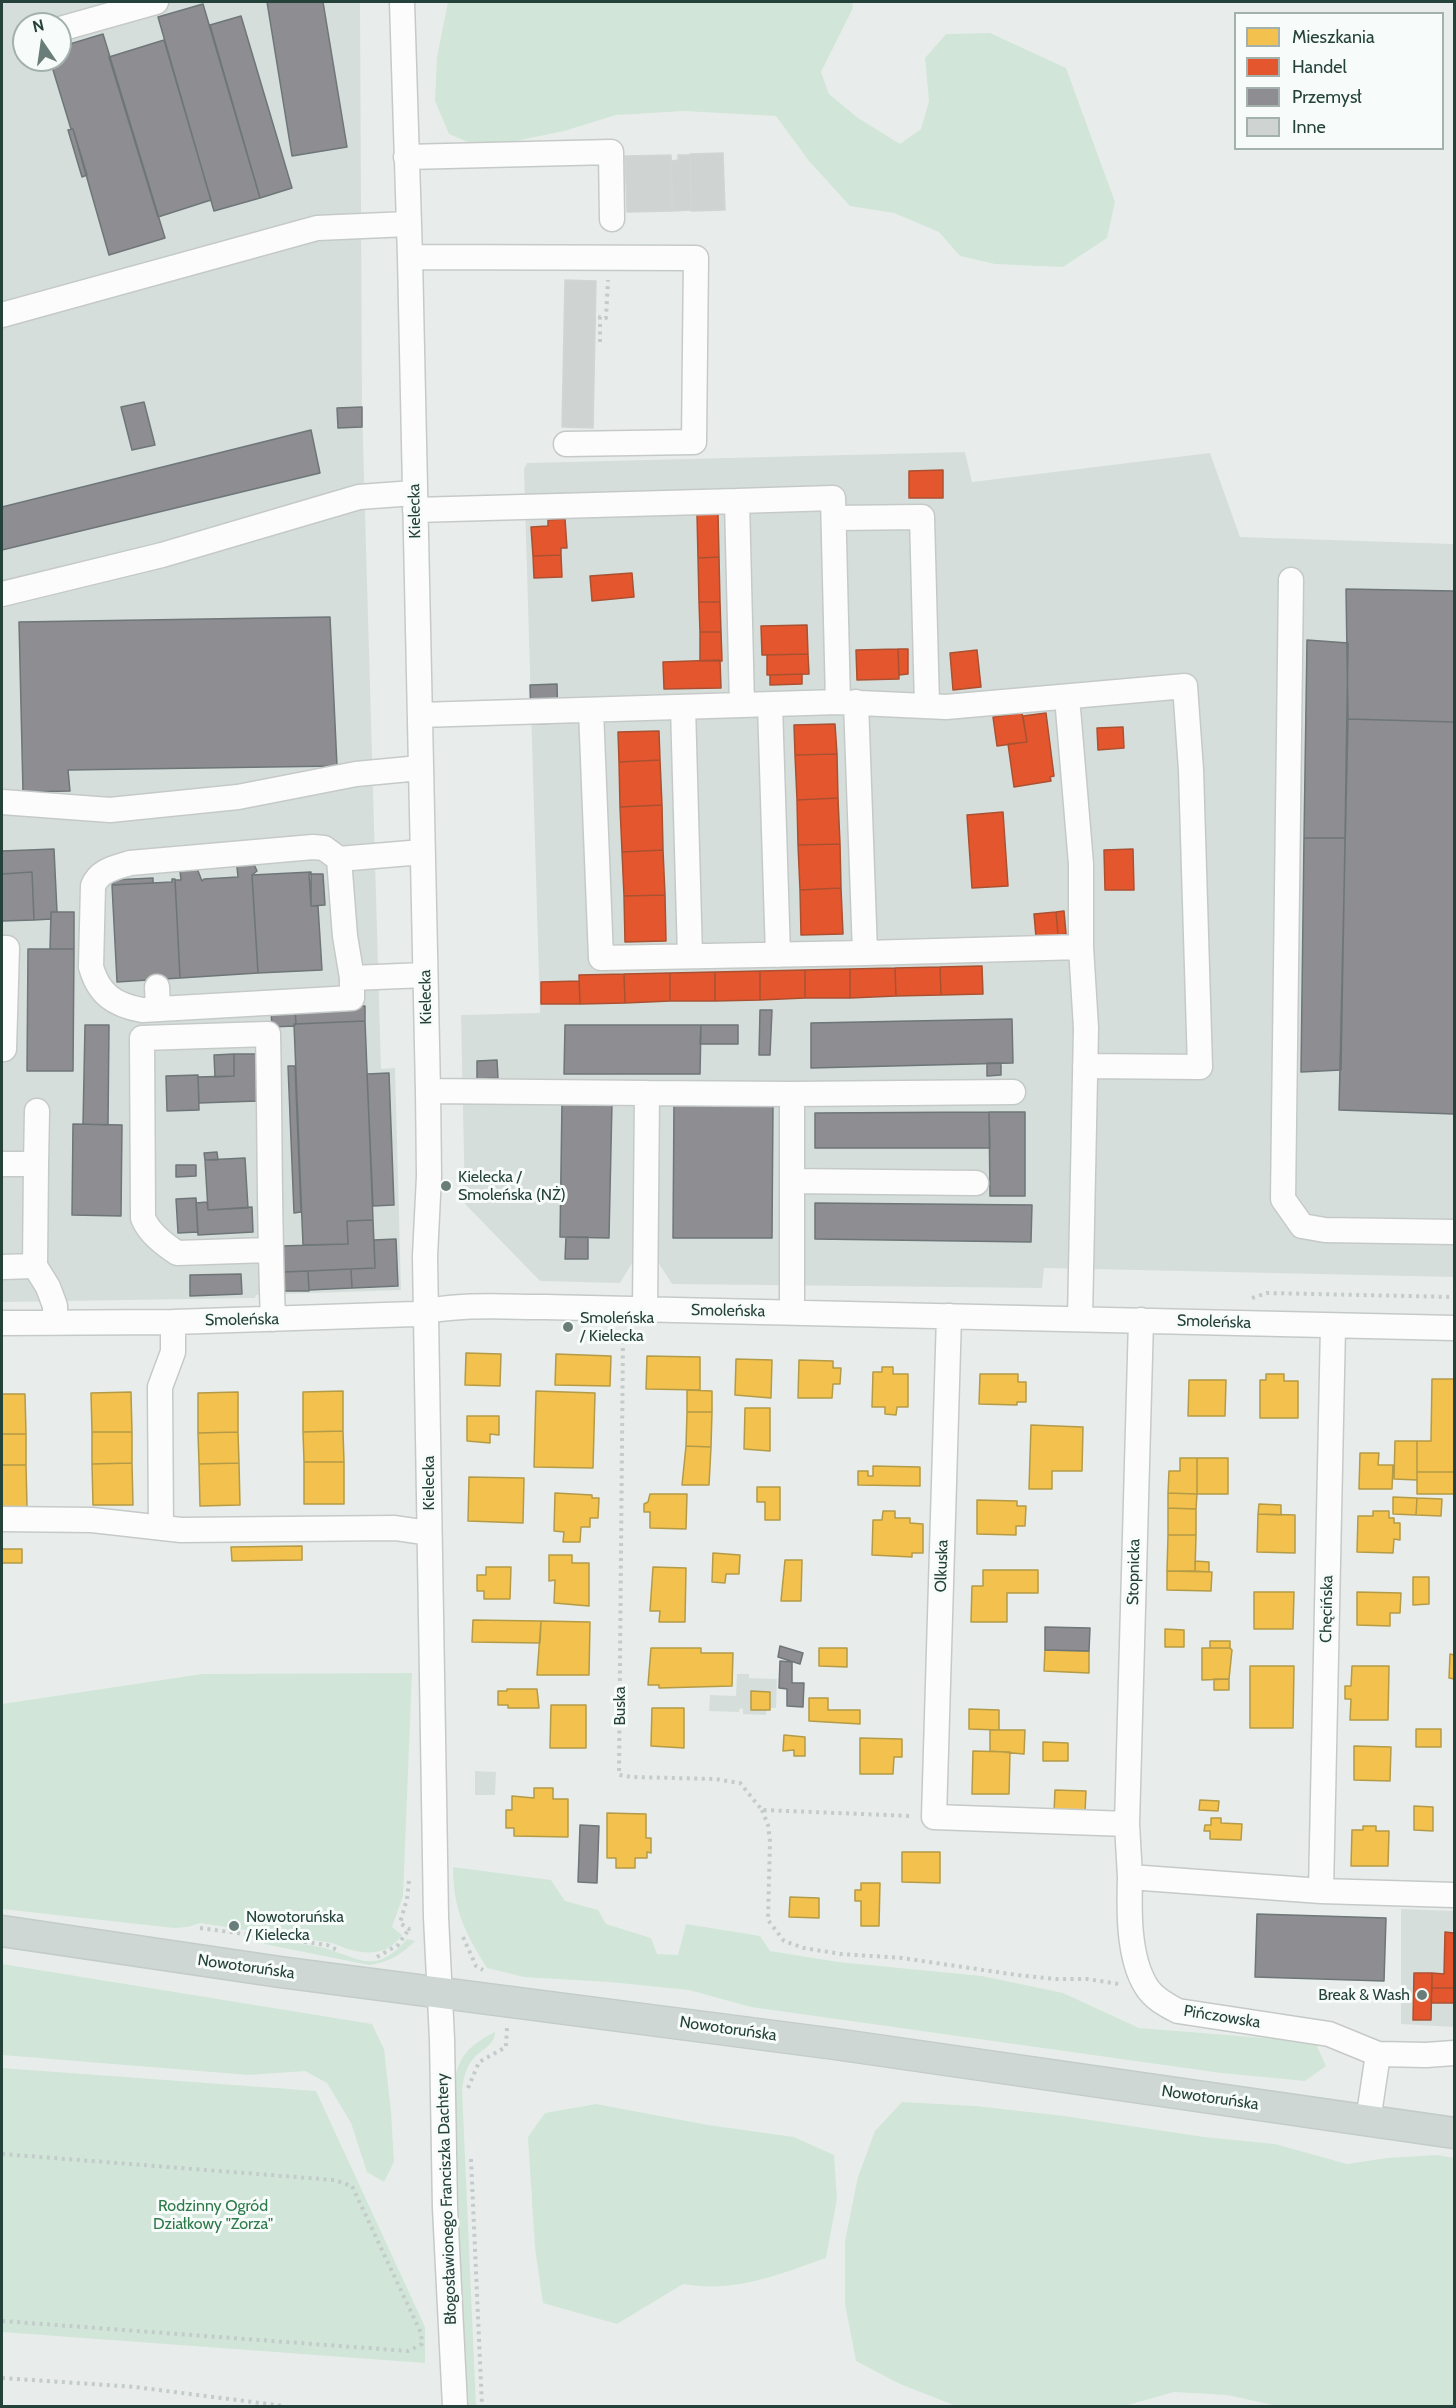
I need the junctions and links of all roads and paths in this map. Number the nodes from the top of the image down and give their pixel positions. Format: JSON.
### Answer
{"nodes":[{"id":1,"x":156,"y":2,"type":"edge"},
{"id":2,"x":402,"y":2,"type":"edge"},
{"id":3,"x":72,"y":25,"type":"edge"},
{"id":4,"x":406,"y":157,"type":"junction"},
{"id":5,"x":612,"y":219,"type":"dead end"},
{"id":6,"x":408,"y":224,"type":"junction"},
{"id":7,"x":410,"y":257,"type":"junction"},
{"id":8,"x":609,"y":258,"type":"junction"},
{"id":9,"x":2,"y":315,"type":"edge"},
{"id":10,"x":600,"y":342,"type":"dead end"},
{"id":11,"x":566,"y":444,"type":"dead end"},
{"id":12,"x":737,"y":501,"type":"junction"},
{"id":13,"x":414,"y":502,"type":"junction"},
{"id":14,"x":834,"y":518,"type":"junction"},
{"id":15,"x":1291,"y":580,"type":"dead end"},
{"id":16,"x":2,"y":594,"type":"edge"},
{"id":17,"x":1067,"y":697,"type":"junction"},
{"id":18,"x":847,"y":702,"type":"junction"},
{"id":19,"x":742,"y":705,"type":"junction"},
{"id":20,"x":770,"y":705,"type":"junction"},
{"id":21,"x":927,"y":705,"type":"junction"},
{"id":22,"x":683,"y":707,"type":"junction"},
{"id":23,"x":591,"y":710,"type":"junction"},
{"id":24,"x":420,"y":715,"type":"junction"},
{"id":25,"x":420,"y":768,"type":"junction"},
{"id":26,"x":2,"y":802,"type":"edge"},
{"id":27,"x":422,"y":852,"type":"junction"},
{"id":28,"x":339,"y":859,"type":"junction"},
{"id":29,"x":1081,"y":947,"type":"junction"},
{"id":30,"x":2,"y":948,"type":"edge"},
{"id":31,"x":865,"y":953,"type":"junction"},
{"id":32,"x":778,"y":955,"type":"junction"},
{"id":33,"x":690,"y":956,"type":"junction"},
{"id":34,"x":425,"y":975,"type":"junction"},
{"id":35,"x":352,"y":978,"type":"junction"},
{"id":36,"x":2,"y":1049,"type":"edge"},
{"id":37,"x":1085,"y":1066,"type":"junction"},
{"id":38,"x":428,"y":1091,"type":"junction"},
{"id":39,"x":1013,"y":1092,"type":"dead end"},
{"id":40,"x":646,"y":1094,"type":"junction"},
{"id":41,"x":792,"y":1094,"type":"junction"},
{"id":42,"x":37,"y":1111,"type":"dead end"},
{"id":43,"x":2,"y":1164,"type":"edge"},
{"id":44,"x":36,"y":1164,"type":"junction"},
{"id":45,"x":792,"y":1181,"type":"junction"},
{"id":46,"x":976,"y":1183,"type":"dead end"},
{"id":47,"x":1455,"y":1232,"type":"edge"},
{"id":48,"x":269,"y":1250,"type":"junction"},
{"id":49,"x":35,"y":1266,"type":"junction"},
{"id":50,"x":2,"y":1267,"type":"edge"},
{"id":51,"x":1455,"y":1297,"type":"edge"},
{"id":52,"x":634,"y":1308,"type":"junction"},
{"id":53,"x":427,"y":1311,"type":"junction"},
{"id":54,"x":792,"y":1312,"type":"junction"},
{"id":55,"x":949,"y":1316,"type":"junction"},
{"id":56,"x":273,"y":1319,"type":"junction"},
{"id":57,"x":1080,"y":1319,"type":"junction"},
{"id":58,"x":1141,"y":1320,"type":"junction"},
{"id":59,"x":173,"y":1322,"type":"junction"},
{"id":60,"x":2,"y":1323,"type":"edge"},
{"id":61,"x":55,"y":1323,"type":"junction"},
{"id":62,"x":1231,"y":1323,"type":"junction"},
{"id":63,"x":1333,"y":1326,"type":"junction"},
{"id":64,"x":1455,"y":1328,"type":"edge"},
{"id":65,"x":2,"y":1520,"type":"edge"},
{"id":66,"x":161,"y":1528,"type":"junction"},
{"id":67,"x":429,"y":1533,"type":"junction"},
{"id":68,"x":762,"y":1810,"type":"junction"},
{"id":69,"x":934,"y":1817,"type":"junction"},
{"id":70,"x":1127,"y":1824,"type":"junction"},
{"id":71,"x":1130,"y":1877,"type":"junction"},
{"id":72,"x":1321,"y":1892,"type":"junction"},
{"id":73,"x":1455,"y":1895,"type":"edge"},
{"id":74,"x":200,"y":1928,"type":"dead end"},
{"id":75,"x":436,"y":1928,"type":"junction"},
{"id":76,"x":410,"y":1929,"type":"dead end"},
{"id":77,"x":2,"y":1931,"type":"edge"},
{"id":78,"x":343,"y":1953,"type":"dead end"},
{"id":79,"x":371,"y":1959,"type":"dead end"},
{"id":80,"x":487,"y":1972,"type":"dead end"},
{"id":81,"x":1146,"y":1986,"type":"junction"},
{"id":82,"x":438,"y":1992,"type":"junction"},
{"id":83,"x":507,"y":2002,"type":"junction"},
{"id":84,"x":1455,"y":2053,"type":"edge"},
{"id":85,"x":1378,"y":2054,"type":"junction"},
{"id":86,"x":468,"y":2090,"type":"dead end"},
{"id":87,"x":1368,"y":2121,"type":"junction"},
{"id":88,"x":1455,"y":2133,"type":"edge"},
{"id":89,"x":470,"y":2149,"type":"dead end"},
{"id":90,"x":2,"y":2154,"type":"edge"},
{"id":91,"x":2,"y":2321,"type":"edge"},
{"id":92,"x":2,"y":2378,"type":"edge"},
{"id":93,"x":284,"y":2406,"type":"edge"},
{"id":94,"x":454,"y":2406,"type":"edge"},
{"id":95,"x":482,"y":2406,"type":"edge"}],
"edges":[{"from":1,"to":3,"type":"street"},
{"from":2,"to":4,"type":"street","name":"Kielecka"},
{"from":4,"to":5,"type":"street"},
{"from":4,"to":6,"type":"street","name":"Kielecka"},
{"from":6,"to":7,"type":"street","name":"Kielecka"},
{"from":6,"to":9,"type":"street"},
{"from":7,"to":8,"type":"street"},
{"from":7,"to":13,"type":"street","name":"Kielecka"},
{"from":8,"to":10,"type":"path"},
{"from":8,"to":11,"type":"street"},
{"from":12,"to":13,"type":"street"},
{"from":12,"to":14,"type":"street"},
{"from":12,"to":19,"type":"street"},
{"from":13,"to":16,"type":"street"},
{"from":13,"to":24,"type":"street","name":"Kielecka"},
{"from":14,"to":18,"type":"street"},
{"from":14,"to":21,"type":"street"},
{"from":15,"to":47,"type":"street"},
{"from":17,"to":21,"type":"street"},
{"from":17,"to":29,"type":"street"},
{"from":17,"to":37,"type":"street"},
{"from":18,"to":20,"type":"street"},
{"from":18,"to":21,"type":"street"},
{"from":18,"to":31,"type":"street"},
{"from":19,"to":20,"type":"street"},
{"from":19,"to":22,"type":"street"},
{"from":20,"to":32,"type":"street"},
{"from":22,"to":23,"type":"street"},
{"from":22,"to":33,"type":"street"},
{"from":23,"to":24,"type":"street"},
{"from":23,"to":33,"type":"street"},
{"from":24,"to":25,"type":"street","name":"Kielecka"},
{"from":25,"to":26,"type":"street"},
{"from":25,"to":27,"type":"street","name":"Kielecka"},
{"from":27,"to":28,"type":"street"},
{"from":27,"to":34,"type":"street","name":"Kielecka"},
{"from":28,"to":35,"type":"street"},
{"from":28,"to":35,"type":"street"},
{"from":29,"to":31,"type":"street"},
{"from":29,"to":37,"type":"street"},
{"from":30,"to":36,"type":"street"},
{"from":31,"to":32,"type":"street"},
{"from":32,"to":33,"type":"street"},
{"from":34,"to":35,"type":"street"},
{"from":34,"to":38,"type":"street","name":"Kielecka"},
{"from":37,"to":57,"type":"street"},
{"from":38,"to":40,"type":"street"},
{"from":38,"to":53,"type":"street","name":"Kielecka"},
{"from":39,"to":41,"type":"street"},
{"from":40,"to":41,"type":"street"},
{"from":40,"to":52,"type":"street"},
{"from":41,"to":45,"type":"street"},
{"from":42,"to":44,"type":"street"},
{"from":43,"to":44,"type":"street"},
{"from":44,"to":49,"type":"street"},
{"from":45,"to":46,"type":"street"},
{"from":45,"to":54,"type":"street"},
{"from":48,"to":48,"type":"street"},
{"from":48,"to":56,"type":"street"},
{"from":49,"to":50,"type":"street"},
{"from":49,"to":61,"type":"street"},
{"from":51,"to":62,"type":"path"},
{"from":52,"to":53,"type":"street","name":"Smoleńska"},
{"from":52,"to":54,"type":"street","name":"Smoleńska"},
{"from":52,"to":68,"type":"path","name":"Buska"},
{"from":53,"to":56,"type":"street","name":"Smoleńska"},
{"from":53,"to":67,"type":"street","name":"Kielecka"},
{"from":54,"to":55,"type":"street","name":"Smoleńska"},
{"from":55,"to":57,"type":"street","name":"Smoleńska"},
{"from":55,"to":69,"type":"street","name":"Olkuska"},
{"from":56,"to":59,"type":"street","name":"Smoleńska"},
{"from":57,"to":58,"type":"street","name":"Smoleńska"},
{"from":58,"to":62,"type":"street","name":"Smoleńska"},
{"from":58,"to":70,"type":"street","name":"Stopnicka"},
{"from":59,"to":61,"type":"street","name":"Smoleńska"},
{"from":59,"to":66,"type":"street"},
{"from":60,"to":61,"type":"street","name":"Smoleńska"},
{"from":62,"to":63,"type":"street","name":"Smoleńska"},
{"from":63,"to":64,"type":"street","name":"Smoleńska"},
{"from":63,"to":72,"type":"street","name":"Chęcińska"},
{"from":65,"to":66,"type":"street"},
{"from":66,"to":67,"type":"street"},
{"from":67,"to":75,"type":"street","name":"Kielecka"},
{"from":68,"to":69,"type":"path"},
{"from":68,"to":81,"type":"path"},
{"from":69,"to":70,"type":"street"},
{"from":70,"to":71,"type":"street","name":"Stopnicka"},
{"from":71,"to":72,"type":"street"},
{"from":71,"to":81,"type":"street"},
{"from":72,"to":73,"type":"street"},
{"from":74,"to":78,"type":"path"},
{"from":75,"to":80,"type":"path"},
{"from":75,"to":82,"type":"street","name":"Kielecka"},
{"from":76,"to":79,"type":"path"},
{"from":77,"to":82,"type":"main road","name":"Nowotoruńska"},
{"from":81,"to":85,"type":"street","name":"Pińczowska"},
{"from":82,"to":83,"type":"main road","name":"Nowotoruńska"},
{"from":82,"to":94,"type":"street","name":"Błogosławionego Franciszka Dachtery"},
{"from":83,"to":86,"type":"path"},
{"from":83,"to":87,"type":"main road","name":"Nowotoruńska"},
{"from":84,"to":85,"type":"street","name":"Pińczowska"},
{"from":85,"to":87,"type":"street"},
{"from":87,"to":88,"type":"main road","name":"Nowotoruńska"},
{"from":89,"to":95,"type":"path"},
{"from":90,"to":91,"type":"path"},
{"from":92,"to":93,"type":"path"}]}
